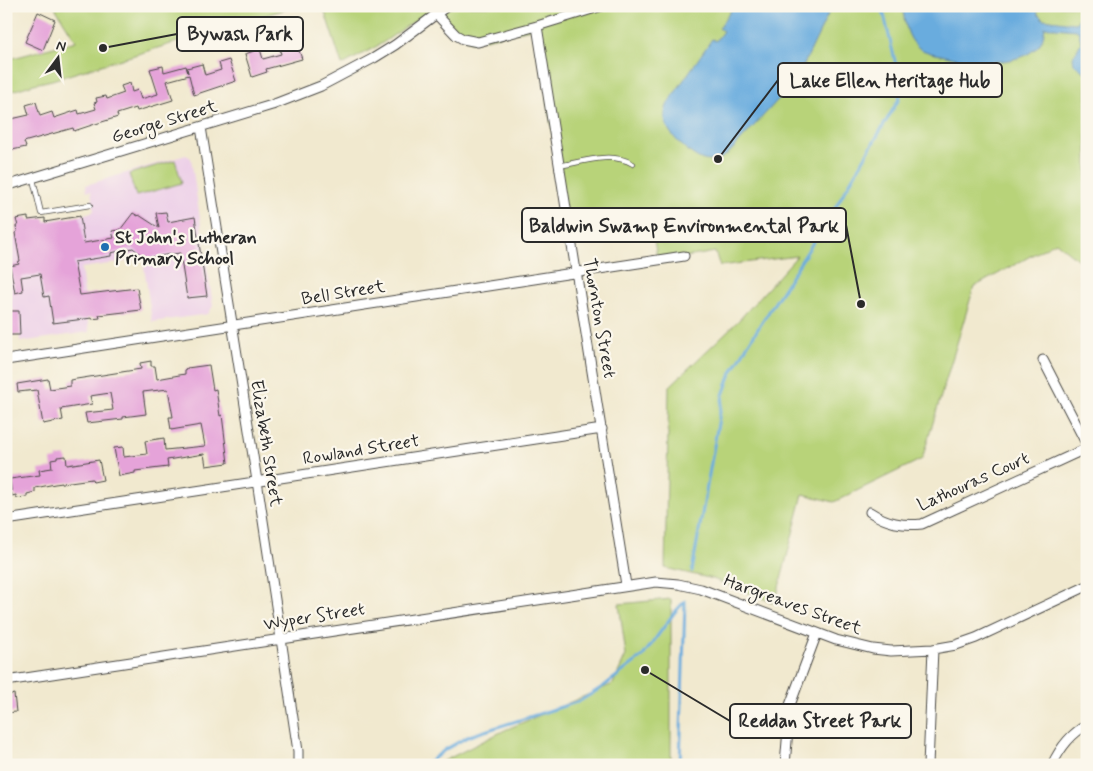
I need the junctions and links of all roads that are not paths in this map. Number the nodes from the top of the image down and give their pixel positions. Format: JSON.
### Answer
{"nodes":[{"id":1,"x":448,"y":6,"type":"edge"},
{"id":2,"x":602,"y":6,"type":"edge"},
{"id":3,"x":437,"y":15,"type":"junction"},
{"id":4,"x":537,"y":26,"type":"junction"},
{"id":5,"x":201,"y":126,"type":"junction"},
{"id":6,"x":633,"y":164,"type":"dead end"},
{"id":7,"x":559,"y":166,"type":"junction"},
{"id":8,"x":32,"y":177,"type":"junction"},
{"id":9,"x":9,"y":184,"type":"edge"},
{"id":10,"x":90,"y":205,"type":"dead end"},
{"id":11,"x":684,"y":256,"type":"dead end"},
{"id":12,"x":575,"y":273,"type":"junction"},
{"id":13,"x":232,"y":326,"type":"junction"},
{"id":14,"x":6,"y":360,"type":"edge"},
{"id":15,"x":1043,"y":360,"type":"dead end"},
{"id":16,"x":602,"y":429,"type":"junction"},
{"id":17,"x":1087,"y":446,"type":"edge"},
{"id":18,"x":257,"y":481,"type":"junction"},
{"id":19,"x":870,"y":512,"type":"dead end"},
{"id":20,"x":6,"y":520,"type":"edge"},
{"id":21,"x":626,"y":586,"type":"junction"},
{"id":22,"x":1087,"y":586,"type":"edge"},
{"id":23,"x":817,"y":633,"type":"junction"},
{"id":24,"x":281,"y":638,"type":"junction"},
{"id":25,"x":933,"y":649,"type":"junction"},
{"id":26,"x":6,"y":680,"type":"edge"},
{"id":27,"x":1087,"y":725,"type":"edge"},
{"id":28,"x":298,"y":765,"type":"edge"},
{"id":29,"x":786,"y":765,"type":"edge"},
{"id":30,"x":928,"y":765,"type":"edge"},
{"id":31,"x":1052,"y":765,"type":"edge"}],
"edges":[{"from":1,"to":3,"type":"street","name":"George Street"},
{"from":2,"to":4,"type":"street"},
{"from":3,"to":4,"type":"street"},
{"from":3,"to":5,"type":"street","name":"George Street"},
{"from":4,"to":7,"type":"street","name":"Thornton Street"},
{"from":5,"to":8,"type":"street","name":"George Street"},
{"from":5,"to":13,"type":"street","name":"Elizabeth Street"},
{"from":6,"to":7,"type":"lane"},
{"from":7,"to":12,"type":"street","name":"Thornton Street"},
{"from":8,"to":9,"type":"street","name":"George Street"},
{"from":8,"to":10,"type":"lane"},
{"from":11,"to":12,"type":"street","name":"Bell Street"},
{"from":12,"to":13,"type":"street","name":"Bell Street"},
{"from":12,"to":16,"type":"street","name":"Thornton Street"},
{"from":13,"to":14,"type":"street","name":"Bell Street"},
{"from":13,"to":18,"type":"street","name":"Elizabeth Street"},
{"from":15,"to":17,"type":"street"},
{"from":16,"to":18,"type":"street","name":"Rowland Street"},
{"from":16,"to":21,"type":"street","name":"Thornton Street"},
{"from":17,"to":19,"type":"street","name":"Lathouras Court"},
{"from":18,"to":20,"type":"street","name":"Rowland Street"},
{"from":18,"to":24,"type":"street","name":"Elizabeth Street"},
{"from":21,"to":23,"type":"street","name":"Hargreaves Street"},
{"from":21,"to":24,"type":"street","name":"Wyper Street"},
{"from":22,"to":25,"type":"street","name":"Hargreaves Street"},
{"from":23,"to":25,"type":"street","name":"Hargreaves Street"},
{"from":23,"to":29,"type":"street"},
{"from":24,"to":26,"type":"street","name":"Wyper Street"},
{"from":24,"to":28,"type":"street","name":"Elizabeth Street"},
{"from":25,"to":30,"type":"street"},
{"from":27,"to":31,"type":"street"}]}
